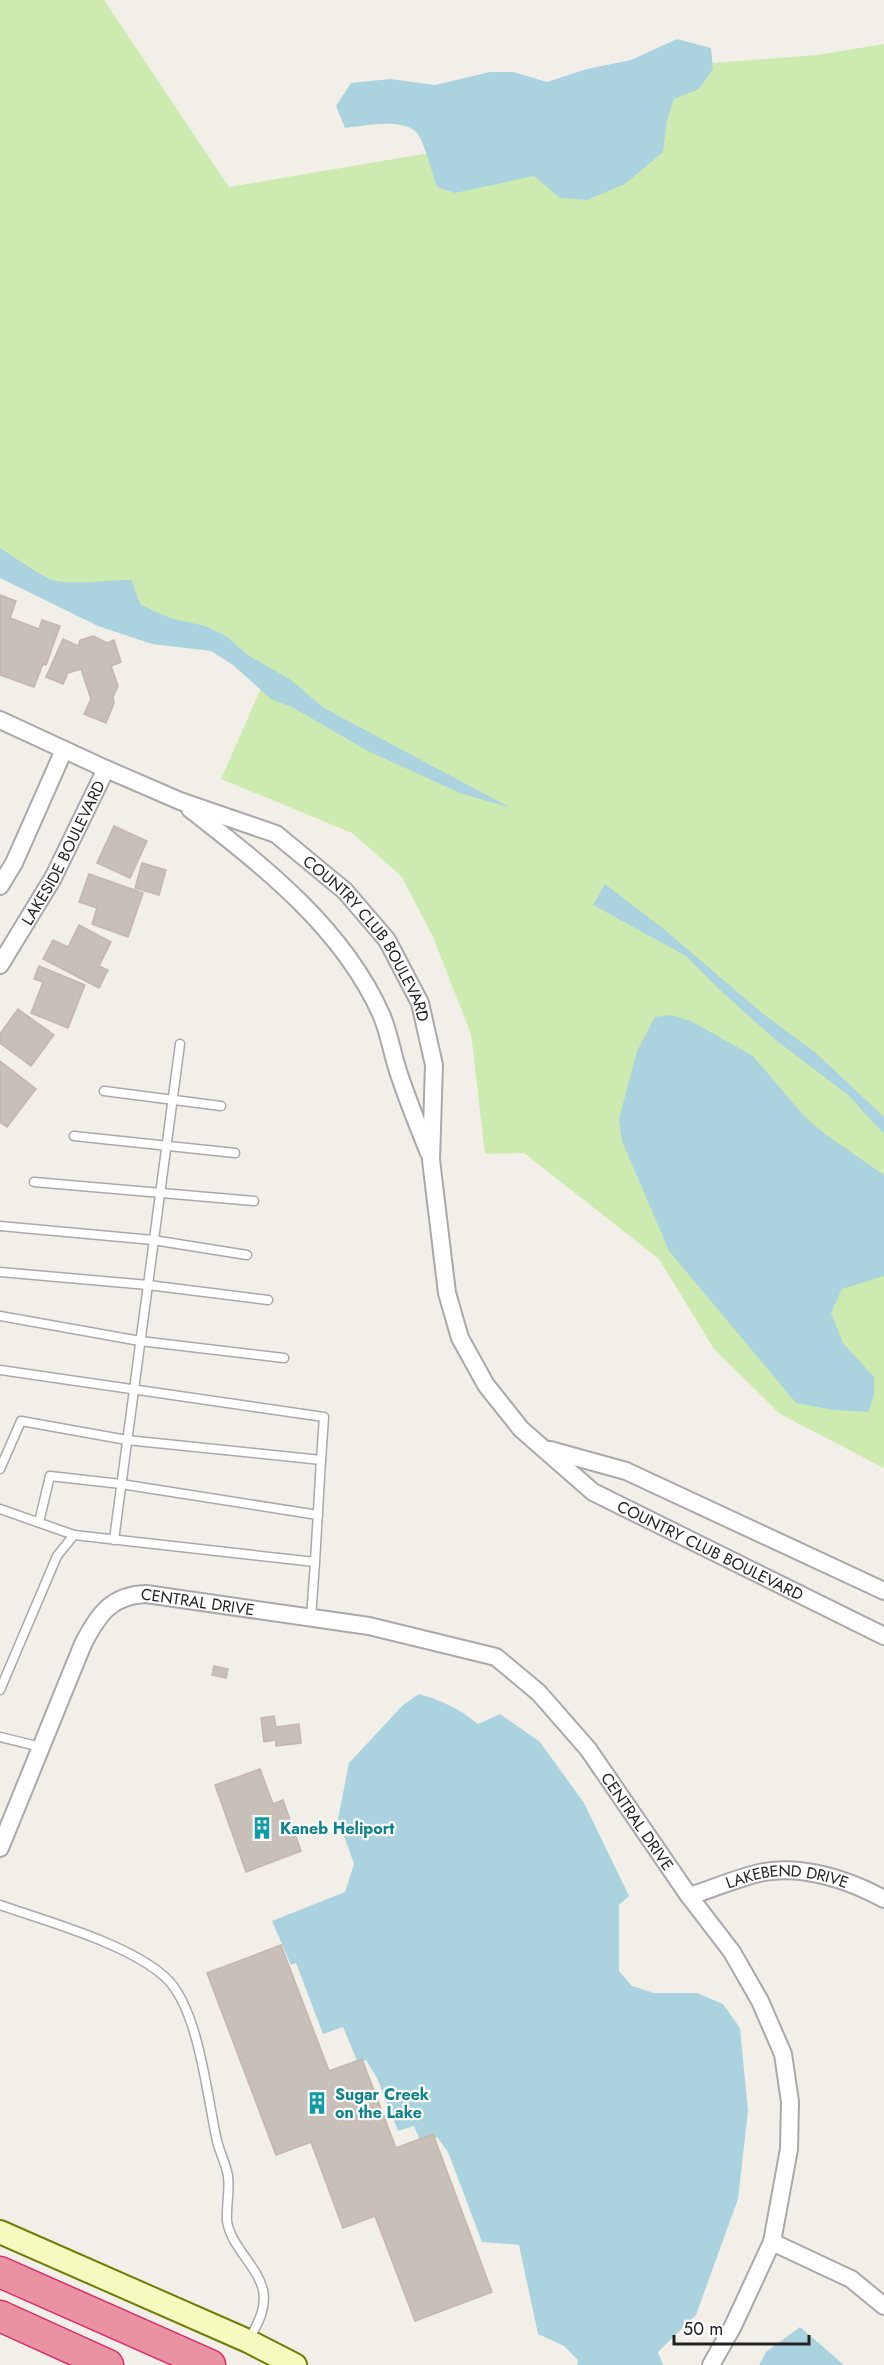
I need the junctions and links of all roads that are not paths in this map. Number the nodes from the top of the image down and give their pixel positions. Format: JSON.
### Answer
{"nodes":[{"id":1,"x":0,"y":720,"type":"edge"},
{"id":2,"x":64,"y":750,"type":"junction"},
{"id":3,"x":106,"y":770,"type":"junction"},
{"id":4,"x":180,"y":801,"type":"junction"},
{"id":5,"x":0,"y":886,"type":"edge"},
{"id":6,"x":0,"y":965,"type":"edge"},
{"id":7,"x":180,"y":1044,"type":"dead end"},
{"id":8,"x":104,"y":1091,"type":"dead end"},
{"id":9,"x":172,"y":1098,"type":"junction"},
{"id":10,"x":221,"y":1106,"type":"dead end"},
{"id":11,"x":74,"y":1136,"type":"dead end"},
{"id":12,"x":166,"y":1145,"type":"junction"},
{"id":13,"x":235,"y":1154,"type":"dead end"},
{"id":14,"x":431,"y":1160,"type":"junction"},
{"id":15,"x":34,"y":1182,"type":"dead end"},
{"id":16,"x":160,"y":1191,"type":"junction"},
{"id":17,"x":254,"y":1201,"type":"dead end"},
{"id":18,"x":0,"y":1226,"type":"edge"},
{"id":19,"x":153,"y":1240,"type":"junction"},
{"id":20,"x":247,"y":1256,"type":"dead end"},
{"id":21,"x":0,"y":1272,"type":"edge"},
{"id":22,"x":147,"y":1285,"type":"junction"},
{"id":23,"x":268,"y":1300,"type":"dead end"},
{"id":24,"x":0,"y":1316,"type":"edge"},
{"id":25,"x":140,"y":1341,"type":"junction"},
{"id":26,"x":284,"y":1358,"type":"dead end"},
{"id":27,"x":0,"y":1370,"type":"edge"},
{"id":28,"x":134,"y":1389,"type":"junction"},
{"id":29,"x":127,"y":1440,"type":"junction"},
{"id":30,"x":546,"y":1449,"type":"junction"},
{"id":31,"x":321,"y":1460,"type":"junction"},
{"id":32,"x":0,"y":1469,"type":"edge"},
{"id":33,"x":121,"y":1484,"type":"junction"},
{"id":34,"x":0,"y":1509,"type":"edge"},
{"id":35,"x":318,"y":1515,"type":"junction"},
{"id":36,"x":39,"y":1522,"type":"junction"},
{"id":37,"x":74,"y":1535,"type":"junction"},
{"id":38,"x":114,"y":1540,"type":"junction"},
{"id":39,"x":315,"y":1562,"type":"junction"},
{"id":40,"x":884,"y":1591,"type":"edge"},
{"id":41,"x":311,"y":1618,"type":"junction"},
{"id":42,"x":884,"y":1636,"type":"edge"},
{"id":43,"x":0,"y":1690,"type":"edge"},
{"id":44,"x":0,"y":1737,"type":"edge"},
{"id":45,"x":41,"y":1747,"type":"junction"},
{"id":46,"x":0,"y":1848,"type":"edge"},
{"id":47,"x":689,"y":1896,"type":"junction"},
{"id":48,"x":884,"y":1899,"type":"edge"},
{"id":49,"x":0,"y":1905,"type":"edge"},
{"id":50,"x":0,"y":2232,"type":"edge"},
{"id":51,"x":772,"y":2242,"type":"junction"},
{"id":52,"x":0,"y":2272,"type":"edge"},
{"id":53,"x":884,"y":2306,"type":"edge"},
{"id":54,"x":0,"y":2316,"type":"edge"},
{"id":55,"x":248,"y":2341,"type":"junction"},
{"id":56,"x":108,"y":2365,"type":"edge"},
{"id":57,"x":210,"y":2365,"type":"edge"},
{"id":58,"x":295,"y":2365,"type":"edge"},
{"id":59,"x":711,"y":2365,"type":"edge"}],
"edges":[{"from":1,"to":2,"type":"street","name":"COUNTRY CLUB BOULEVARD"},
{"from":2,"to":3,"type":"street","name":"COUNTRY CLUB BOULEVARD"},
{"from":2,"to":5,"type":"street"},
{"from":3,"to":4,"type":"street","name":"COUNTRY CLUB BOULEVARD"},
{"from":3,"to":6,"type":"street","name":"LAKESIDE BOULEVARD"},
{"from":4,"to":14,"type":"street","name":"COUNTRY CLUB BOULEVARD"},
{"from":4,"to":14,"type":"street","name":"COUNTRY CLUB BOULEVARD"},
{"from":7,"to":9,"type":"lane"},
{"from":8,"to":9,"type":"lane"},
{"from":9,"to":10,"type":"lane"},
{"from":9,"to":12,"type":"lane"},
{"from":11,"to":12,"type":"lane"},
{"from":12,"to":13,"type":"lane"},
{"from":12,"to":16,"type":"lane"},
{"from":14,"to":30,"type":"street","name":"COUNTRY CLUB BOULEVARD"},
{"from":15,"to":16,"type":"lane"},
{"from":16,"to":17,"type":"lane"},
{"from":16,"to":19,"type":"lane"},
{"from":18,"to":19,"type":"lane"},
{"from":19,"to":20,"type":"lane"},
{"from":19,"to":22,"type":"lane"},
{"from":21,"to":22,"type":"lane"},
{"from":22,"to":23,"type":"lane"},
{"from":22,"to":25,"type":"lane"},
{"from":24,"to":25,"type":"lane"},
{"from":25,"to":26,"type":"lane"},
{"from":25,"to":28,"type":"lane"},
{"from":27,"to":28,"type":"lane"},
{"from":28,"to":29,"type":"lane"},
{"from":28,"to":31,"type":"lane"},
{"from":29,"to":31,"type":"lane"},
{"from":29,"to":32,"type":"lane"},
{"from":29,"to":33,"type":"lane"},
{"from":30,"to":40,"type":"street","name":"COUNTRY CLUB BOULEVARD"},
{"from":30,"to":42,"type":"street","name":"COUNTRY CLUB BOULEVARD"},
{"from":31,"to":35,"type":"lane"},
{"from":33,"to":35,"type":"lane"},
{"from":33,"to":36,"type":"lane"},
{"from":33,"to":38,"type":"lane"},
{"from":34,"to":36,"type":"lane"},
{"from":35,"to":39,"type":"lane"},
{"from":36,"to":37,"type":"lane"},
{"from":37,"to":38,"type":"lane"},
{"from":37,"to":43,"type":"lane"},
{"from":38,"to":39,"type":"lane"},
{"from":39,"to":41,"type":"lane"},
{"from":41,"to":45,"type":"street","name":"CENTRAL DRIVE"},
{"from":41,"to":47,"type":"street","name":"CENTRAL DRIVE"},
{"from":44,"to":45,"type":"lane"},
{"from":45,"to":46,"type":"street"},
{"from":47,"to":48,"type":"street","name":"LAKEBEND DRIVE"},
{"from":47,"to":51,"type":"street","name":"CENTRAL DRIVE"},
{"from":49,"to":55,"type":"lane"},
{"from":50,"to":55,"type":"main road"},
{"from":51,"to":53,"type":"street"},
{"from":51,"to":59,"type":"street","name":"CENTRAL DRIVE"},
{"from":52,"to":57,"type":"highway"},
{"from":54,"to":56,"type":"highway"},
{"from":55,"to":58,"type":"main road"}]}
